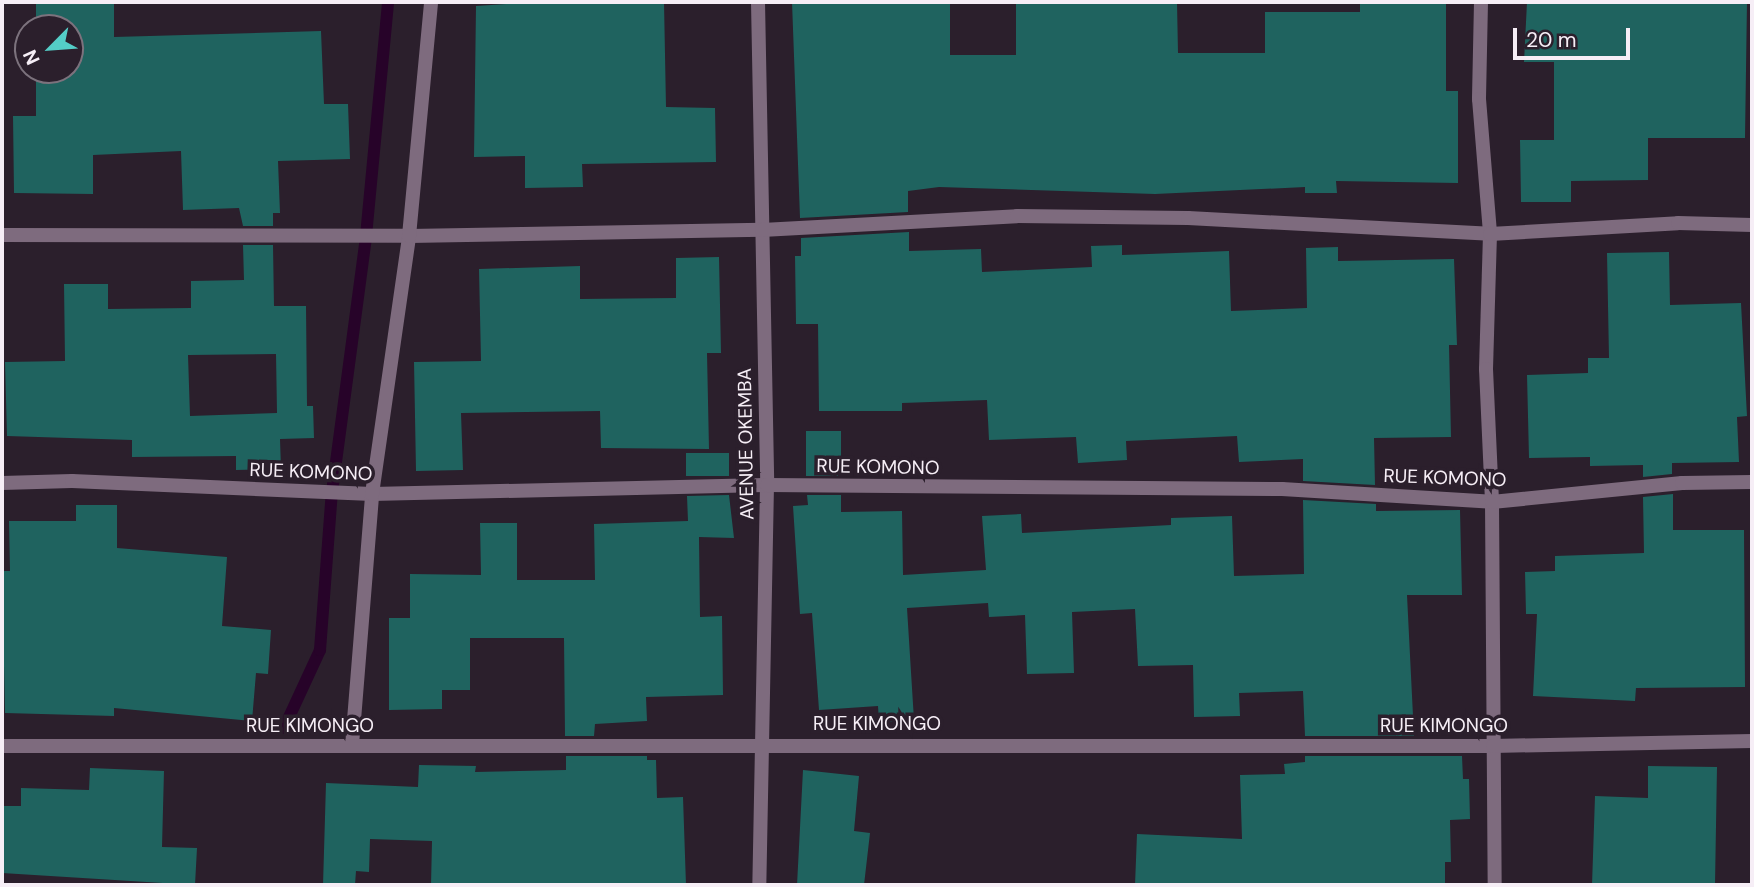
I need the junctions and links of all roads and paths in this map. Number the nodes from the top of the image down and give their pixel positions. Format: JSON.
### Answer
{"nodes":[{"id":1,"x":431,"y":2,"type":"edge"},
{"id":2,"x":758,"y":2,"type":"edge"},
{"id":3,"x":1481,"y":2,"type":"edge"},
{"id":4,"x":1752,"y":225,"type":"edge"},
{"id":5,"x":762,"y":230,"type":"junction"},
{"id":6,"x":2,"y":234,"type":"edge"},
{"id":7,"x":1490,"y":234,"type":"junction"},
{"id":8,"x":409,"y":236,"type":"junction"},
{"id":9,"x":2,"y":482,"type":"edge"},
{"id":10,"x":1752,"y":482,"type":"edge"},
{"id":11,"x":767,"y":485,"type":"junction"},
{"id":12,"x":372,"y":494,"type":"junction"},
{"id":13,"x":1492,"y":502,"type":"junction"},
{"id":14,"x":1752,"y":741,"type":"edge"},
{"id":15,"x":763,"y":744,"type":"junction"},
{"id":16,"x":352,"y":745,"type":"junction"},
{"id":17,"x":2,"y":746,"type":"edge"},
{"id":18,"x":1493,"y":746,"type":"junction"},
{"id":19,"x":759,"y":885,"type":"edge"},
{"id":20,"x":1495,"y":885,"type":"edge"}],
"edges":[{"from":1,"to":8,"type":"street"},
{"from":2,"to":5,"type":"street","name":"AVENUE OKEMBA"},
{"from":3,"to":7,"type":"street"},
{"from":4,"to":7,"type":"street"},
{"from":5,"to":7,"type":"street"},
{"from":5,"to":8,"type":"street"},
{"from":5,"to":11,"type":"street","name":"AVENUE OKEMBA"},
{"from":6,"to":8,"type":"street"},
{"from":7,"to":13,"type":"street"},
{"from":8,"to":12,"type":"street"},
{"from":9,"to":12,"type":"street","name":"RUE KOMONO"},
{"from":10,"to":13,"type":"street","name":"RUE KOMONO"},
{"from":11,"to":12,"type":"street","name":"RUE KOMONO"},
{"from":11,"to":13,"type":"street","name":"RUE KOMONO"},
{"from":11,"to":15,"type":"street","name":"AVENUE OKEMBA"},
{"from":12,"to":16,"type":"street"},
{"from":13,"to":18,"type":"street"},
{"from":14,"to":18,"type":"street","name":"RUE KIMONGO"},
{"from":15,"to":16,"type":"street","name":"RUE KIMONGO"},
{"from":15,"to":18,"type":"street","name":"RUE KIMONGO"},
{"from":15,"to":19,"type":"street","name":"AVENUE OKEMBA"},
{"from":16,"to":17,"type":"street","name":"RUE KIMONGO"},
{"from":18,"to":20,"type":"street"}]}
